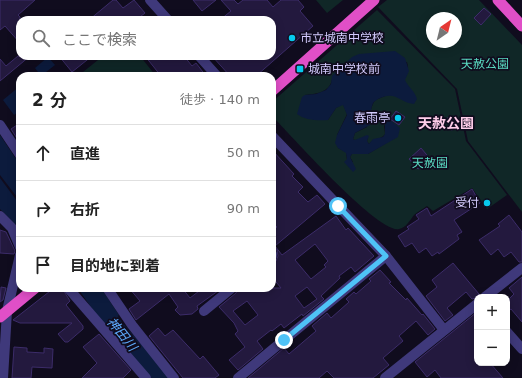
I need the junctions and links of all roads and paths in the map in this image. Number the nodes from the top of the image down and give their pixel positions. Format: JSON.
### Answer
{"nodes":[{"id":1,"x":150,"y":0,"type":"edge"},
{"id":2,"x":374,"y":0,"type":"edge"},
{"id":3,"x":498,"y":0,"type":"edge"},
{"id":4,"x":164,"y":16,"type":"edge"},
{"id":5,"x":522,"y":26,"type":"edge"},
{"id":6,"x":203,"y":60,"type":"edge"},
{"id":7,"x":213,"y":72,"type":"edge"},
{"id":8,"x":276,"y":87,"type":"edge"},
{"id":9,"x":0,"y":125,"type":"edge"},
{"id":10,"x":276,"y":140,"type":"edge"},
{"id":11,"x":16,"y":149,"type":"edge"},
{"id":12,"x":0,"y":216,"type":"edge"},
{"id":13,"x":16,"y":238,"type":"edge"},
{"id":14,"x":386,"y":256,"type":"junction"},
{"id":15,"x":522,"y":268,"type":"edge"},
{"id":16,"x":16,"y":269,"type":"edge"},
{"id":17,"x":30,"y":292,"type":"edge"},
{"id":18,"x":71,"y":292,"type":"edge"},
{"id":19,"x":110,"y":292,"type":"edge"},
{"id":20,"x":227,"y":292,"type":"edge"},
{"id":21,"x":489,"y":294,"type":"edge"},
{"id":22,"x":474,"y":306,"type":"edge"},
{"id":23,"x":204,"y":311,"type":"dead end"},
{"id":24,"x":3,"y":315,"type":"edge"},
{"id":25,"x":444,"y":330,"type":"junction"},
{"id":26,"x":510,"y":335,"type":"edge"},
{"id":27,"x":522,"y":349,"type":"edge"},
{"id":28,"x":3,"y":378,"type":"edge"},
{"id":29,"x":146,"y":378,"type":"edge"},
{"id":30,"x":174,"y":378,"type":"edge"},
{"id":31,"x":238,"y":378,"type":"edge"},
{"id":32,"x":385,"y":378,"type":"edge"}],
"edges":[{"from":1,"to":4,"type":"street"},
{"from":2,"to":8,"type":"highway"},
{"from":3,"to":5,"type":"highway"},
{"from":6,"to":7,"type":"street"},
{"from":9,"to":11,"type":"street"},
{"from":10,"to":14,"type":"street"},
{"from":12,"to":13,"type":"street"},
{"from":14,"to":25,"type":"street"},
{"from":14,"to":31,"type":"street"},
{"from":15,"to":21,"type":"street"},
{"from":16,"to":24,"type":"street"},
{"from":17,"to":24,"type":"highway"},
{"from":18,"to":29,"type":"street"},
{"from":19,"to":30,"type":"street"},
{"from":20,"to":23,"type":"street"},
{"from":22,"to":25,"type":"street"},
{"from":24,"to":28,"type":"street"},
{"from":25,"to":32,"type":"street"},
{"from":26,"to":27,"type":"street"}]}
